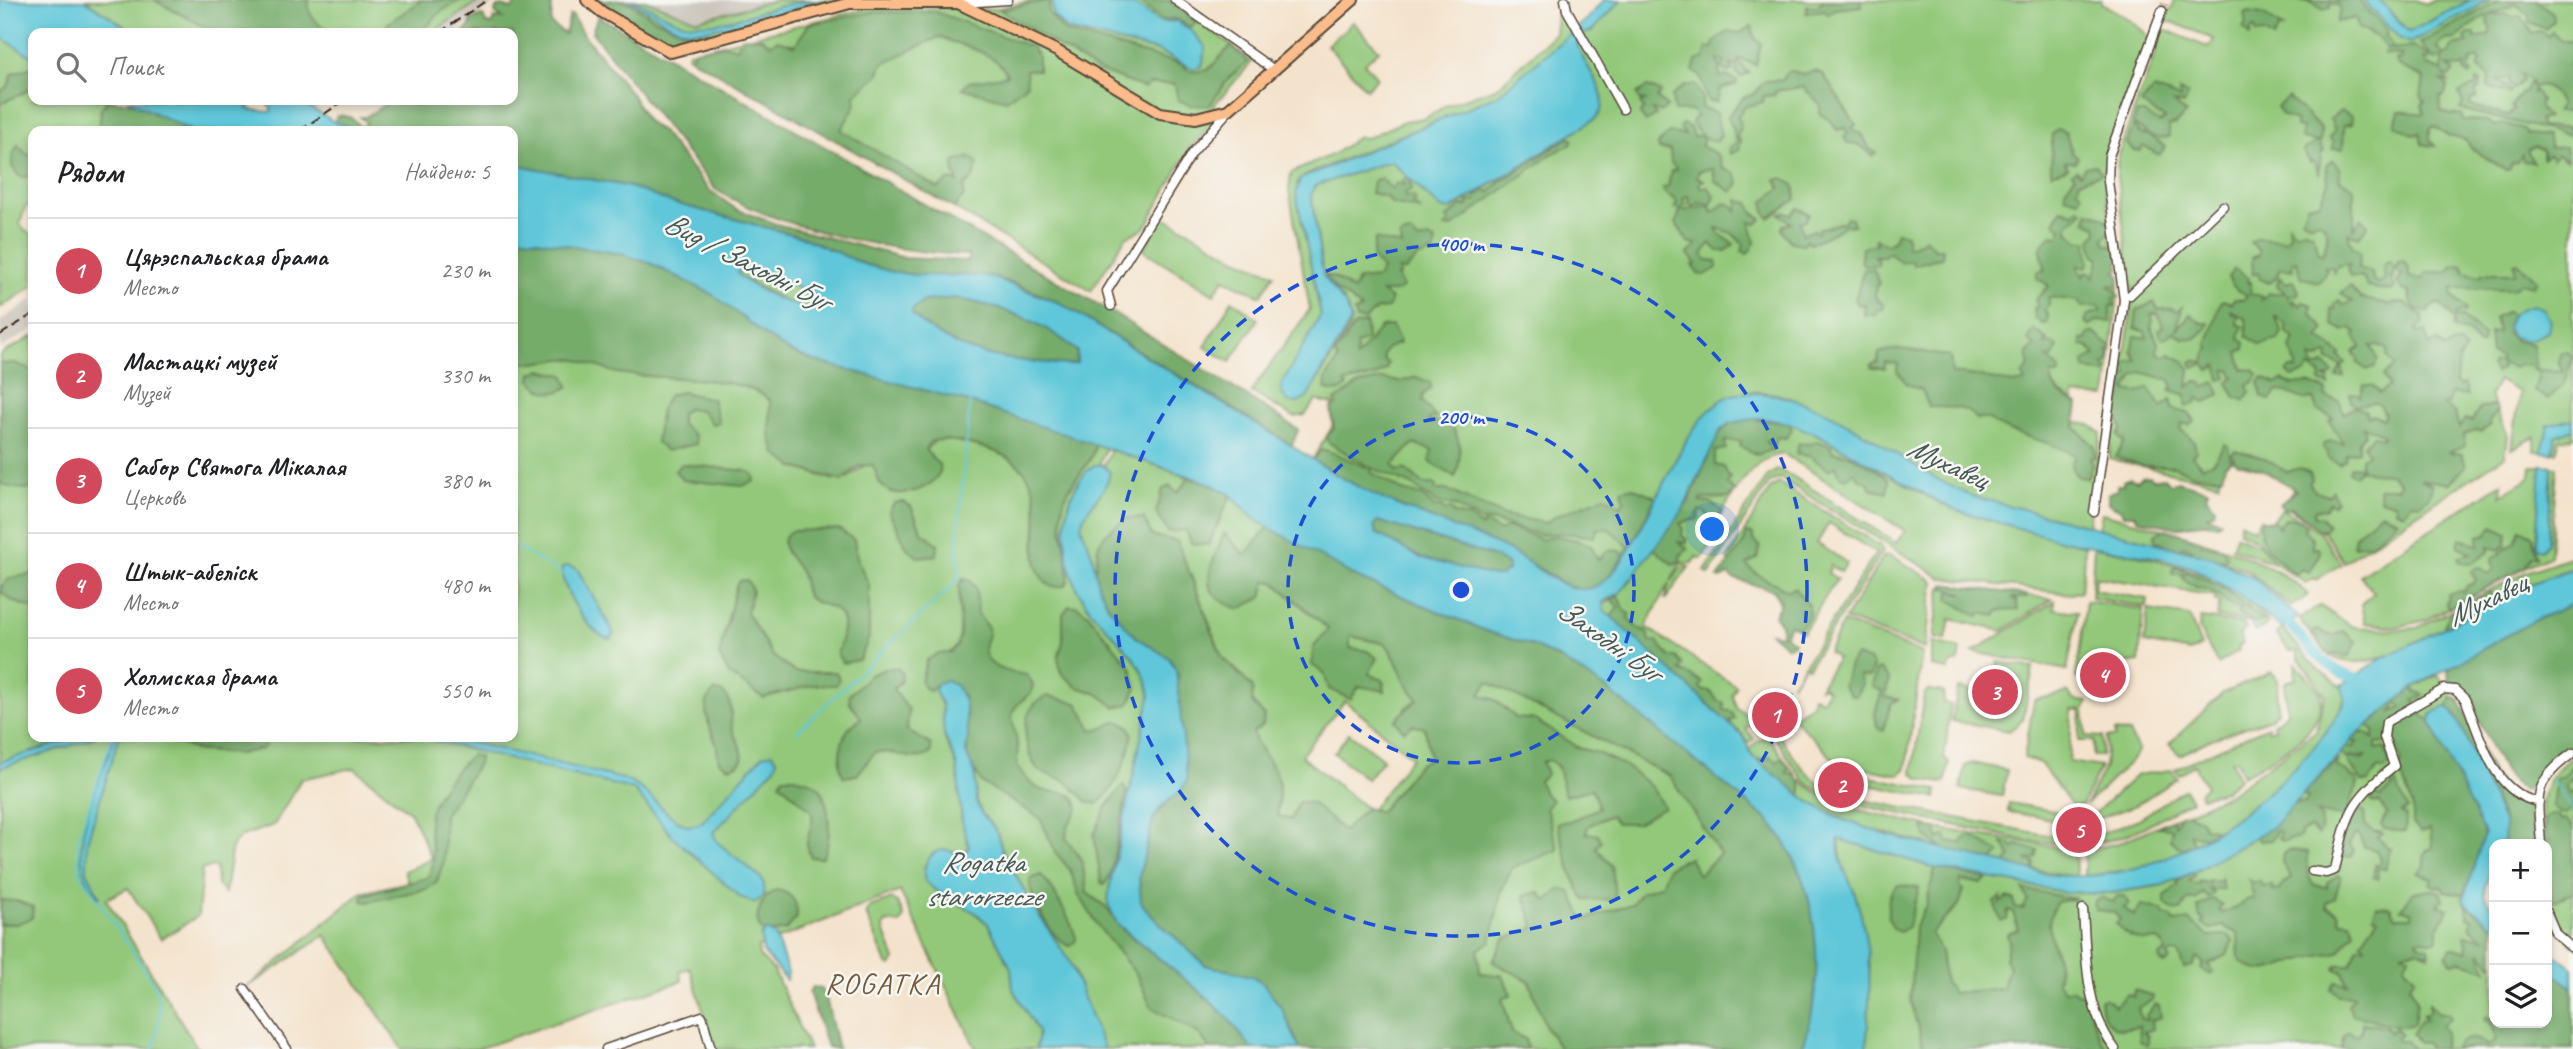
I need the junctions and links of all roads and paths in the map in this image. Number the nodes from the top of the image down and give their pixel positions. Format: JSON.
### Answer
{"nodes":[{"id":1,"x":587,"y":0,"type":"edge"},
{"id":2,"x":1008,"y":0,"type":"edge"},
{"id":3,"x":1175,"y":0,"type":"edge"},
{"id":4,"x":1353,"y":0,"type":"edge"},
{"id":5,"x":1565,"y":0,"type":"edge"},
{"id":6,"x":958,"y":3,"type":"junction"},
{"id":7,"x":997,"y":3,"type":"junction"},
{"id":8,"x":2162,"y":11,"type":"tunnel mouth"},
{"id":9,"x":991,"y":17,"type":"junction"},
{"id":10,"x":1274,"y":70,"type":"junction"},
{"id":11,"x":1232,"y":107,"type":"junction"},
{"id":12,"x":1623,"y":109,"type":"dead end"},
{"id":13,"x":2223,"y":206,"type":"dead end"},
{"id":14,"x":2130,"y":295,"type":"dead end"},
{"id":15,"x":1111,"y":306,"type":"dead end"},
{"id":16,"x":2094,"y":512,"type":"dead end"},
{"id":17,"x":2573,"y":753,"type":"edge"},
{"id":18,"x":2539,"y":802,"type":"junction"},
{"id":19,"x":2541,"y":839,"type":"edge"},
{"id":20,"x":2312,"y":871,"type":"dead end"},
{"id":21,"x":2083,"y":909,"type":"dead end"},
{"id":22,"x":2552,"y":925,"type":"edge"},
{"id":23,"x":2573,"y":949,"type":"edge"},
{"id":24,"x":245,"y":989,"type":"dead end"},
{"id":25,"x":288,"y":1049,"type":"edge"},
{"id":26,"x":606,"y":1049,"type":"edge"},
{"id":27,"x":711,"y":1049,"type":"edge"},
{"id":28,"x":2115,"y":1049,"type":"edge"}],
"edges":[{"from":1,"to":6,"type":"main road"},
{"from":2,"to":7,"type":"street"},
{"from":3,"to":10,"type":"street"},
{"from":4,"to":10,"type":"main road"},
{"from":5,"to":12,"type":"street"},
{"from":6,"to":7,"type":"street"},
{"from":6,"to":9,"type":"main road"},
{"from":7,"to":9,"type":"street"},
{"from":8,"to":16,"type":"street"},
{"from":9,"to":11,"type":"main road"},
{"from":10,"to":11,"type":"main road"},
{"from":11,"to":15,"type":"street"},
{"from":13,"to":14,"type":"street"},
{"from":17,"to":18,"type":"street"},
{"from":18,"to":19,"type":"street"},
{"from":18,"to":20,"type":"street"},
{"from":21,"to":28,"type":"street"},
{"from":22,"to":23,"type":"street"},
{"from":24,"to":25,"type":"street"},
{"from":26,"to":27,"type":"street"}]}
